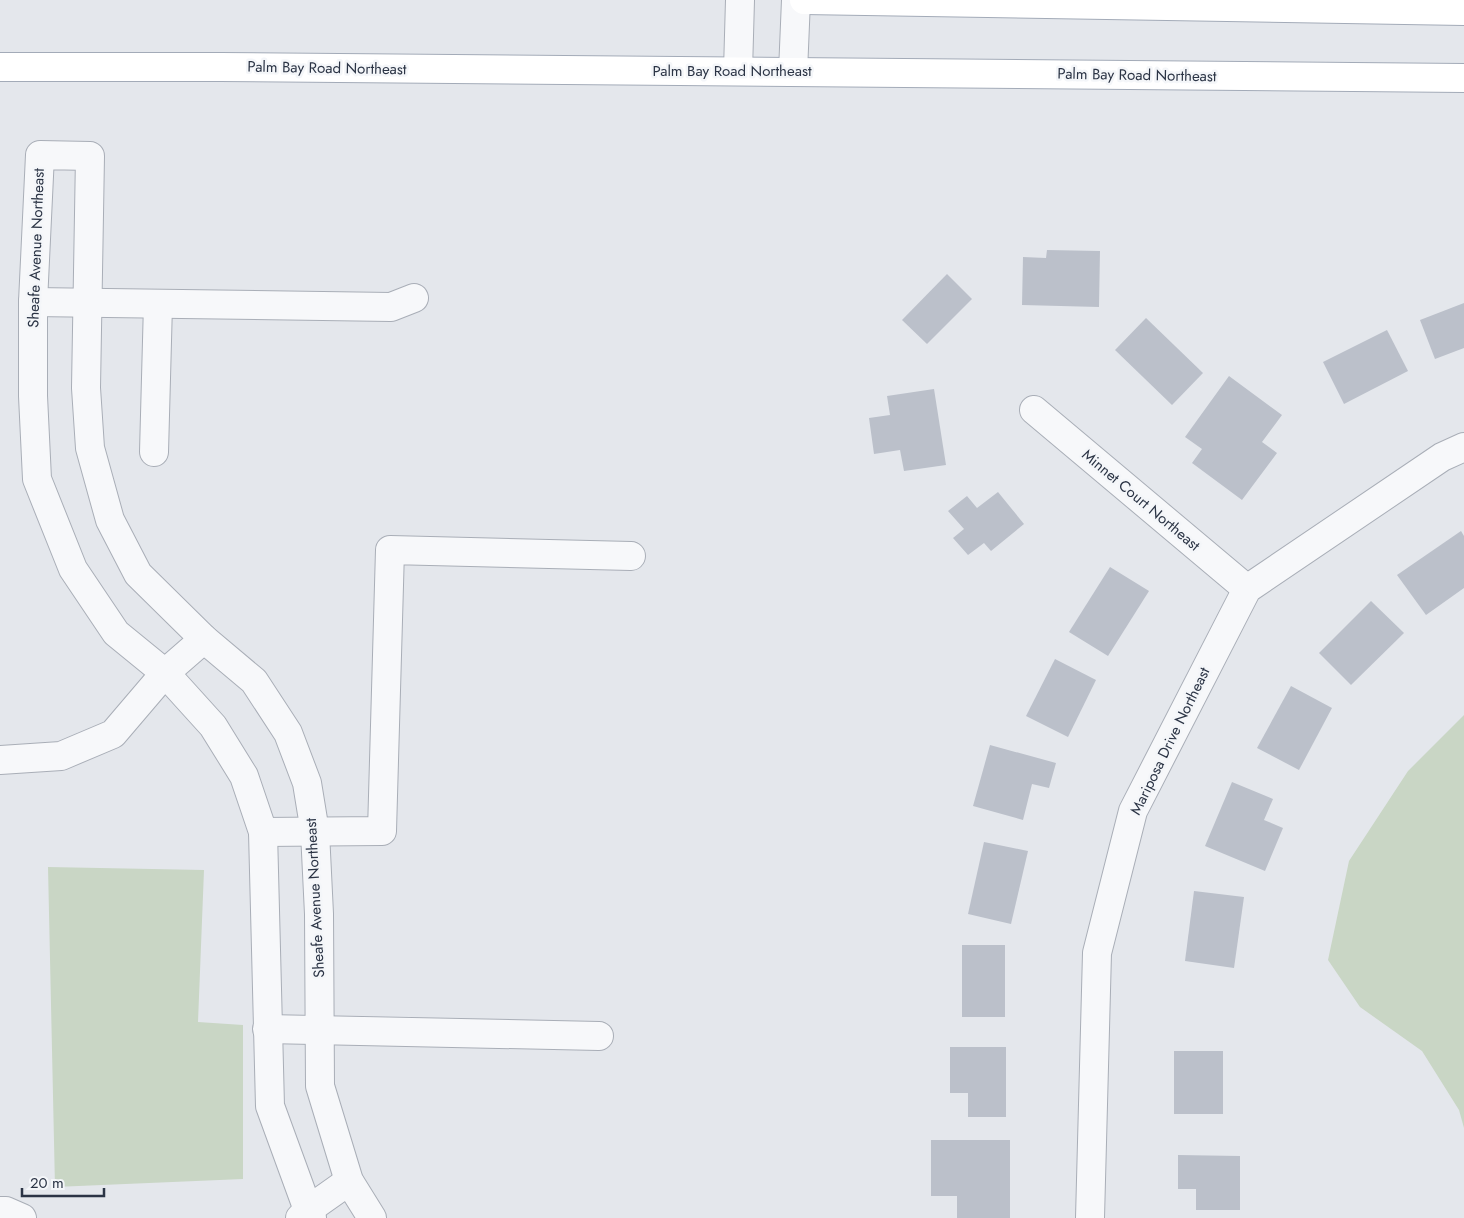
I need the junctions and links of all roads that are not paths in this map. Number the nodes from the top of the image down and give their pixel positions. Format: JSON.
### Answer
{"nodes":[{"id":1,"x":740,"y":0,"type":"edge"},
{"id":2,"x":796,"y":0,"type":"edge"},
{"id":3,"x":804,"y":0,"type":"edge"},
{"id":4,"x":1128,"y":3,"type":"edge"},
{"id":5,"x":1464,"y":11,"type":"edge"},
{"id":6,"x":0,"y":67,"type":"edge"},
{"id":7,"x":738,"y":71,"type":"junction"},
{"id":8,"x":793,"y":72,"type":"junction"},
{"id":9,"x":1464,"y":78,"type":"edge"},
{"id":10,"x":414,"y":298,"type":"dead end"},
{"id":11,"x":33,"y":302,"type":"junction"},
{"id":12,"x":87,"y":303,"type":"junction"},
{"id":13,"x":158,"y":304,"type":"junction"},
{"id":14,"x":1034,"y":410,"type":"dead end"},
{"id":15,"x":1464,"y":447,"type":"edge"},
{"id":16,"x":154,"y":452,"type":"dead end"},
{"id":17,"x":631,"y":556,"type":"dead end"},
{"id":18,"x":1247,"y":589,"type":"junction"},
{"id":19,"x":204,"y":639,"type":"junction"},
{"id":20,"x":164,"y":673,"type":"junction"},
{"id":21,"x":0,"y":760,"type":"edge"},
{"id":22,"x":263,"y":832,"type":"junction"},
{"id":23,"x":315,"y":832,"type":"junction"},
{"id":24,"x":267,"y":1029,"type":"junction"},
{"id":25,"x":319,"y":1030,"type":"junction"},
{"id":26,"x":599,"y":1036,"type":"dead end"},
{"id":27,"x":349,"y":1181,"type":"junction"},
{"id":28,"x":0,"y":1211,"type":"edge"},
{"id":29,"x":307,"y":1216,"type":"edge"},
{"id":30,"x":22,"y":1218,"type":"edge"},
{"id":31,"x":372,"y":1218,"type":"edge"},
{"id":32,"x":1090,"y":1218,"type":"edge"}],
"edges":[{"from":1,"to":7,"type":"street"},
{"from":2,"to":8,"type":"street"},
{"from":3,"to":4,"type":"main road"},
{"from":4,"to":5,"type":"main road"},
{"from":6,"to":7,"type":"main road","name":"Palm Bay Road Northeast"},
{"from":7,"to":8,"type":"main road","name":"Palm Bay Road Northeast"},
{"from":8,"to":9,"type":"main road","name":"Palm Bay Road Northeast"},
{"from":10,"to":13,"type":"street"},
{"from":11,"to":12,"type":"street"},
{"from":11,"to":12,"type":"street","name":"Sheafe Avenue Northeast"},
{"from":11,"to":20,"type":"street","name":"Sheafe Avenue Northeast"},
{"from":12,"to":13,"type":"street"},
{"from":12,"to":19,"type":"street","name":"Sheafe Avenue Northeast"},
{"from":13,"to":16,"type":"street"},
{"from":14,"to":18,"type":"street","name":"Minnet Court Northeast"},
{"from":15,"to":18,"type":"street","name":"Mariposa Drive Northeast"},
{"from":17,"to":23,"type":"street"},
{"from":18,"to":32,"type":"street","name":"Mariposa Drive Northeast"},
{"from":19,"to":20,"type":"street"},
{"from":19,"to":23,"type":"street","name":"Sheafe Avenue Northeast"},
{"from":20,"to":21,"type":"street"},
{"from":20,"to":22,"type":"street","name":"Sheafe Avenue Northeast"},
{"from":22,"to":23,"type":"street"},
{"from":22,"to":24,"type":"street","name":"Sheafe Avenue Northeast"},
{"from":23,"to":25,"type":"street","name":"Sheafe Avenue Northeast"},
{"from":24,"to":25,"type":"street"},
{"from":24,"to":29,"type":"street","name":"Sheafe Avenue Northeast"},
{"from":25,"to":26,"type":"street"},
{"from":25,"to":27,"type":"street","name":"Sheafe Avenue Northeast"},
{"from":27,"to":29,"type":"street"},
{"from":27,"to":31,"type":"street","name":"Sheafe Avenue Northeast"},
{"from":28,"to":30,"type":"street"}]}
